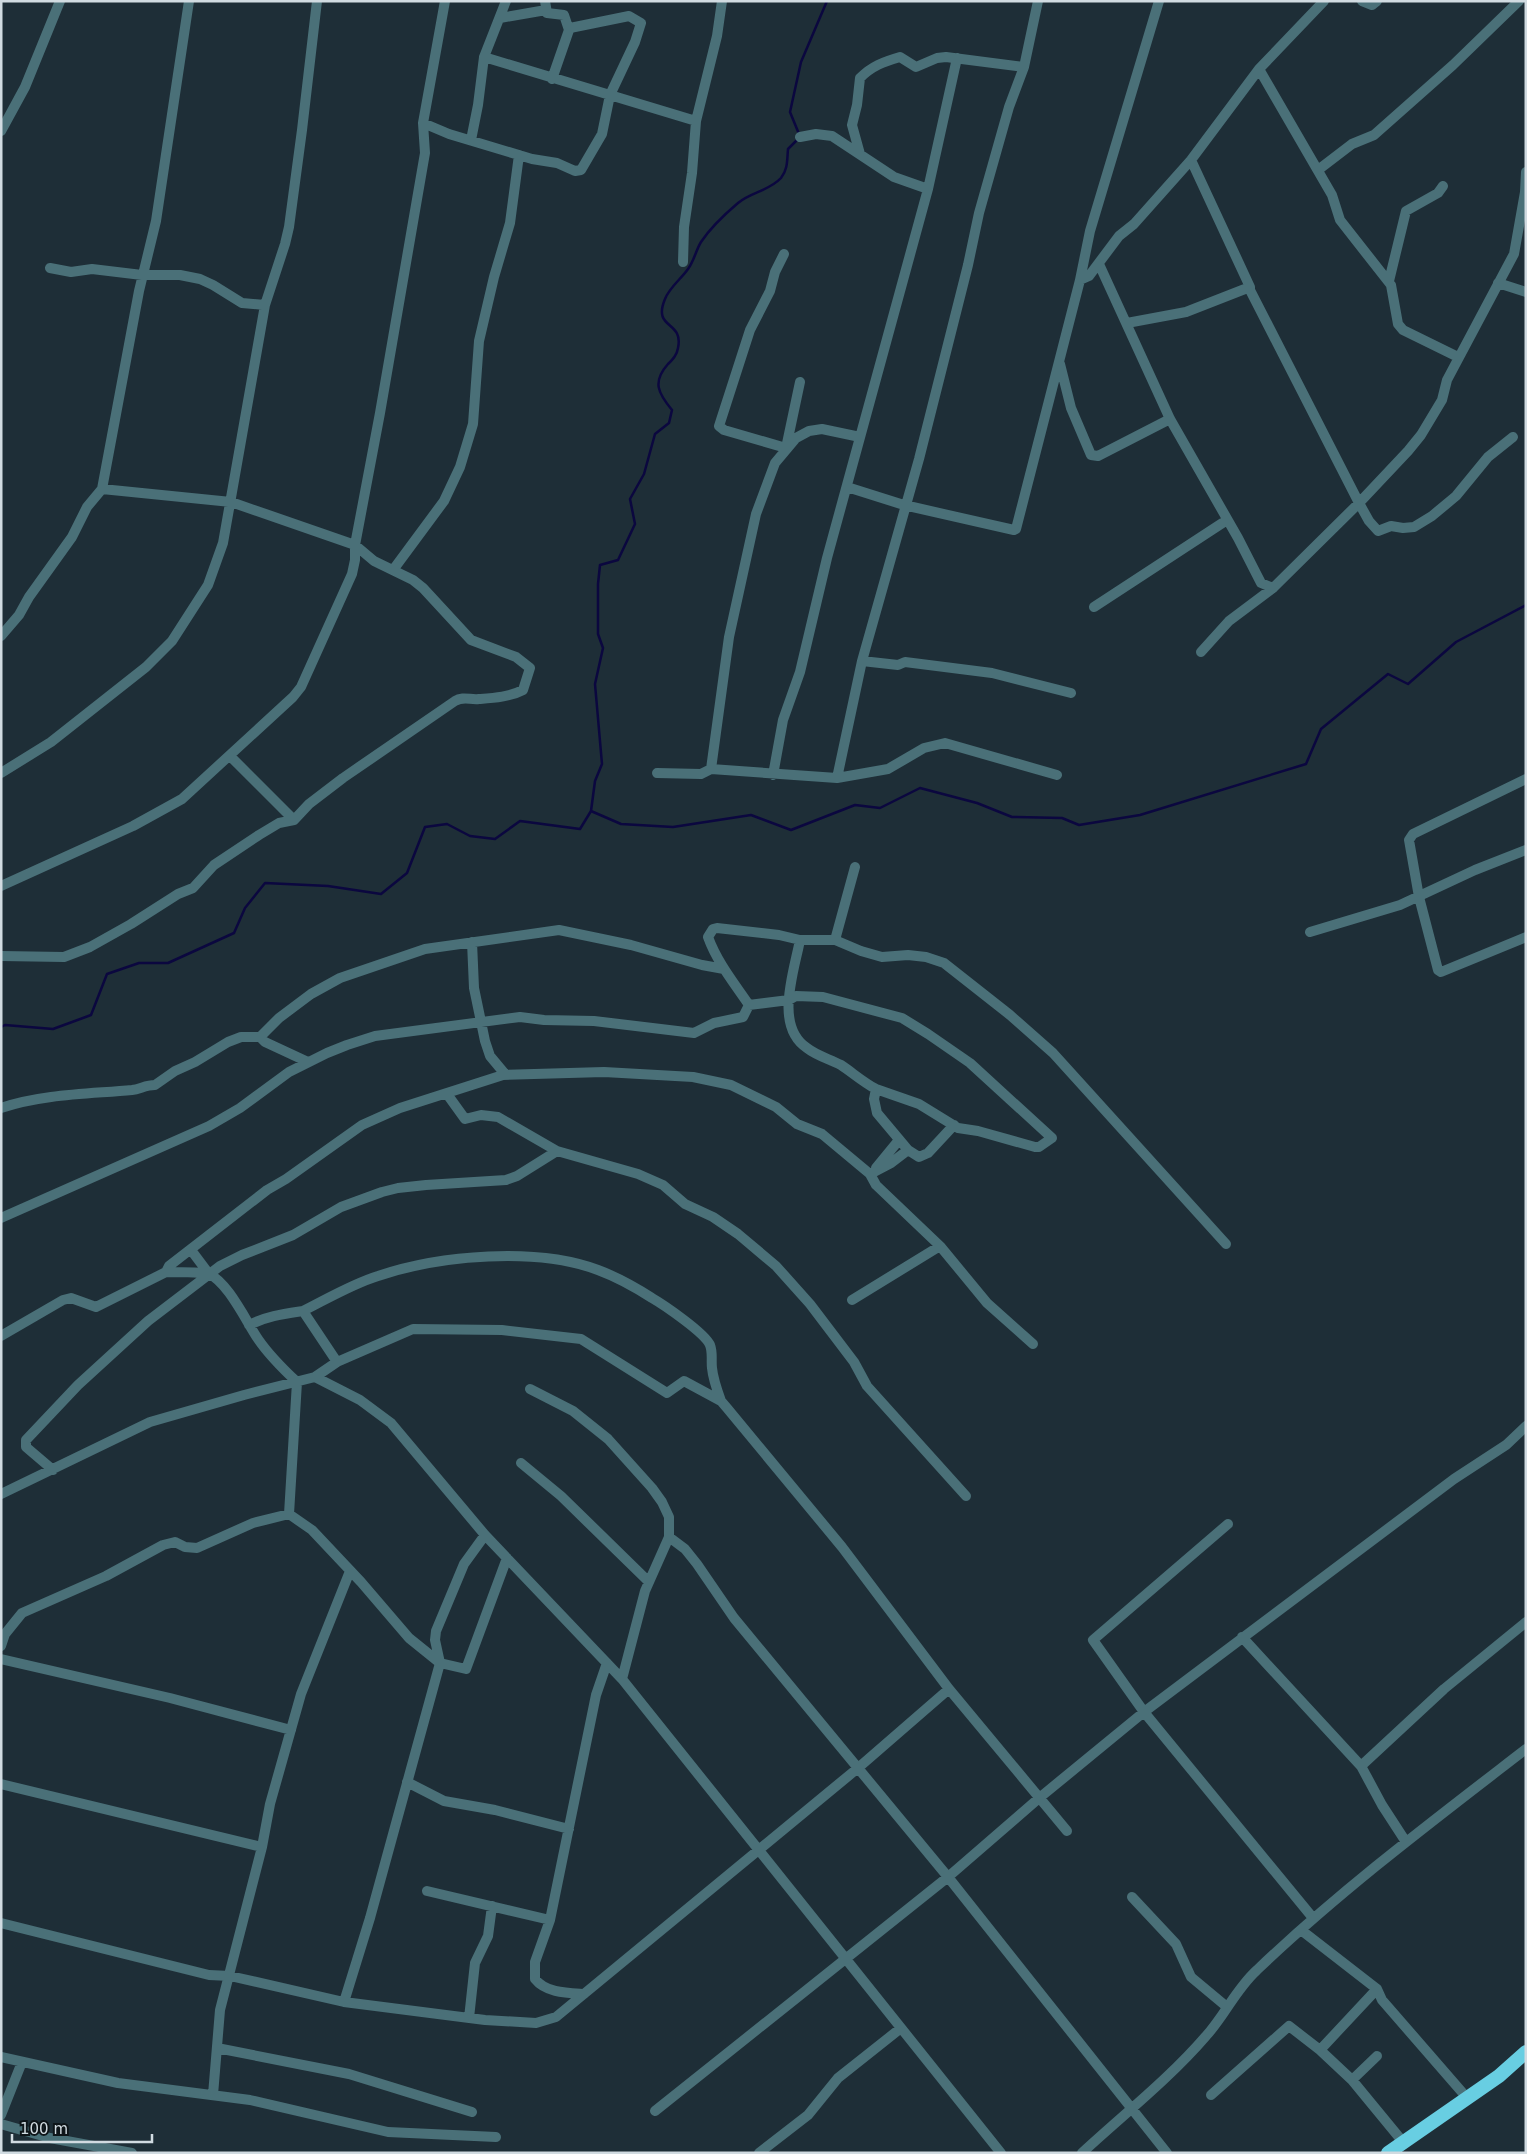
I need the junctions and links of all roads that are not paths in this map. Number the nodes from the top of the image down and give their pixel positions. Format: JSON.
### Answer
{"nodes":[{"id":1,"x":60,"y":1,"type":"edge"},
{"id":2,"x":189,"y":1,"type":"edge"},
{"id":3,"x":317,"y":1,"type":"edge"},
{"id":4,"x":445,"y":1,"type":"edge"},
{"id":5,"x":506,"y":1,"type":"edge"},
{"id":6,"x":722,"y":1,"type":"edge"},
{"id":7,"x":1038,"y":1,"type":"edge"},
{"id":8,"x":1324,"y":1,"type":"edge"},
{"id":9,"x":1362,"y":1,"type":"edge"},
{"id":10,"x":1377,"y":1,"type":"edge"},
{"id":11,"x":1519,"y":1,"type":"edge"},
{"id":12,"x":1159,"y":2,"type":"edge"},
{"id":13,"x":546,"y":6,"type":"edge"},
{"id":14,"x":500,"y":18,"type":"junction"},
{"id":15,"x":569,"y":30,"type":"junction"},
{"id":16,"x":484,"y":58,"type":"junction"},
{"id":17,"x":957,"y":58,"type":"junction"},
{"id":18,"x":1024,"y":67,"type":"junction"},
{"id":19,"x":1259,"y":69,"type":"junction"},
{"id":20,"x":552,"y":79,"type":"junction"},
{"id":21,"x":610,"y":94,"type":"junction"},
{"id":22,"x":696,"y":121,"type":"junction"},
{"id":23,"x":423,"y":123,"type":"junction"},
{"id":24,"x":1,"y":131,"type":"edge"},
{"id":25,"x":800,"y":137,"type":"dead end"},
{"id":26,"x":472,"y":140,"type":"junction"},
{"id":27,"x":860,"y":154,"type":"junction"},
{"id":28,"x":519,"y":155,"type":"junction"},
{"id":29,"x":1191,"y":160,"type":"junction"},
{"id":30,"x":1318,"y":170,"type":"junction"},
{"id":31,"x":1526,"y":172,"type":"edge"},
{"id":32,"x":1443,"y":186,"type":"dead end"},
{"id":33,"x":928,"y":189,"type":"junction"},
{"id":34,"x":784,"y":254,"type":"dead end"},
{"id":35,"x":683,"y":262,"type":"dead end"},
{"id":36,"x":1099,"y":264,"type":"junction"},
{"id":37,"x":50,"y":268,"type":"dead end"},
{"id":38,"x":142,"y":275,"type":"junction"},
{"id":39,"x":1080,"y":280,"type":"junction"},
{"id":40,"x":1389,"y":281,"type":"junction"},
{"id":41,"x":1498,"y":283,"type":"junction"},
{"id":42,"x":1250,"y":286,"type":"junction"},
{"id":43,"x":1526,"y":292,"type":"edge"},
{"id":44,"x":265,"y":305,"type":"junction"},
{"id":45,"x":1126,"y":323,"type":"junction"},
{"id":46,"x":1458,"y":357,"type":"junction"},
{"id":47,"x":1059,"y":362,"type":"junction"},
{"id":48,"x":800,"y":382,"type":"dead end"},
{"id":49,"x":1170,"y":419,"type":"junction"},
{"id":50,"x":860,"y":437,"type":"junction"},
{"id":51,"x":1513,"y":437,"type":"dead end"},
{"id":52,"x":786,"y":448,"type":"junction"},
{"id":53,"x":847,"y":487,"type":"junction"},
{"id":54,"x":102,"y":489,"type":"junction"},
{"id":55,"x":231,"y":502,"type":"junction"},
{"id":56,"x":1359,"y":503,"type":"junction"},
{"id":57,"x":904,"y":505,"type":"junction"},
{"id":58,"x":1227,"y":520,"type":"junction"},
{"id":59,"x":355,"y":545,"type":"junction"},
{"id":60,"x":393,"y":570,"type":"junction"},
{"id":61,"x":1273,"y":588,"type":"junction"},
{"id":62,"x":1094,"y":607,"type":"dead end"},
{"id":63,"x":1,"y":636,"type":"edge"},
{"id":64,"x":1201,"y":652,"type":"dead end"},
{"id":65,"x":862,"y":661,"type":"junction"},
{"id":66,"x":1071,"y":693,"type":"dead end"},
{"id":67,"x":230,"y":756,"type":"junction"},
{"id":68,"x":711,"y":769,"type":"junction"},
{"id":69,"x":1,"y":773,"type":"edge"},
{"id":70,"x":657,"y":773,"type":"dead end"},
{"id":71,"x":772,"y":775,"type":"junction"},
{"id":72,"x":1057,"y":775,"type":"dead end"},
{"id":73,"x":837,"y":778,"type":"junction"},
{"id":74,"x":1526,"y":779,"type":"edge"},
{"id":75,"x":294,"y":820,"type":"junction"},
{"id":76,"x":1526,"y":850,"type":"edge"},
{"id":77,"x":855,"y":867,"type":"dead end"},
{"id":78,"x":2,"y":883,"type":"edge"},
{"id":79,"x":1419,"y":897,"type":"junction"},
{"id":80,"x":1310,"y":932,"type":"dead end"},
{"id":81,"x":1526,"y":937,"type":"edge"},
{"id":82,"x":800,"y":940,"type":"junction"},
{"id":83,"x":835,"y":940,"type":"junction"},
{"id":84,"x":472,"y":942,"type":"junction"},
{"id":85,"x":1,"y":956,"type":"edge"},
{"id":86,"x":724,"y":969,"type":"junction"},
{"id":87,"x":789,"y":1000,"type":"junction"},
{"id":88,"x":750,"y":1004,"type":"junction"},
{"id":89,"x":480,"y":1021,"type":"junction"},
{"id":90,"x":260,"y":1037,"type":"junction"},
{"id":91,"x":308,"y":1062,"type":"junction"},
{"id":92,"x":505,"y":1074,"type":"junction"},
{"id":93,"x":876,"y":1089,"type":"junction"},
{"id":94,"x":447,"y":1094,"type":"junction"},
{"id":95,"x":1,"y":1108,"type":"edge"},
{"id":96,"x":954,"y":1125,"type":"junction"},
{"id":97,"x":899,"y":1140,"type":"junction"},
{"id":98,"x":908,"y":1150,"type":"junction"},
{"id":99,"x":557,"y":1151,"type":"junction"},
{"id":100,"x":870,"y":1174,"type":"junction"},
{"id":101,"x":1,"y":1218,"type":"edge"},
{"id":102,"x":1226,"y":1244,"type":"dead end"},
{"id":103,"x":940,"y":1246,"type":"junction"},
{"id":104,"x":190,"y":1250,"type":"junction"},
{"id":105,"x":166,"y":1272,"type":"junction"},
{"id":106,"x":209,"y":1274,"type":"junction"},
{"id":107,"x":852,"y":1300,"type":"dead end"},
{"id":108,"x":303,"y":1311,"type":"junction"},
{"id":109,"x":249,"y":1325,"type":"junction"},
{"id":110,"x":1,"y":1336,"type":"edge"},
{"id":111,"x":1033,"y":1344,"type":"dead end"},
{"id":112,"x":338,"y":1362,"type":"junction"},
{"id":113,"x":315,"y":1377,"type":"junction"},
{"id":114,"x":297,"y":1382,"type":"junction"},
{"id":115,"x":530,"y":1388,"type":"dead end"},
{"id":116,"x":721,"y":1401,"type":"junction"},
{"id":117,"x":1526,"y":1426,"type":"edge"},
{"id":118,"x":521,"y":1463,"type":"dead end"},
{"id":119,"x":53,"y":1470,"type":"junction"},
{"id":120,"x":1,"y":1494,"type":"edge"},
{"id":121,"x":966,"y":1496,"type":"dead end"},
{"id":122,"x":289,"y":1514,"type":"junction"},
{"id":123,"x":1228,"y":1524,"type":"dead end"},
{"id":124,"x":485,"y":1535,"type":"junction"},
{"id":125,"x":668,"y":1537,"type":"junction"},
{"id":126,"x":506,"y":1558,"type":"junction"},
{"id":127,"x":350,"y":1571,"type":"junction"},
{"id":128,"x":648,"y":1581,"type":"junction"},
{"id":129,"x":1526,"y":1622,"type":"edge"},
{"id":130,"x":1242,"y":1637,"type":"junction"},
{"id":131,"x":1,"y":1646,"type":"edge"},
{"id":132,"x":1,"y":1659,"type":"edge"},
{"id":133,"x":440,"y":1663,"type":"junction"},
{"id":134,"x":606,"y":1663,"type":"junction"},
{"id":135,"x":622,"y":1679,"type":"junction"},
{"id":136,"x":949,"y":1689,"type":"junction"},
{"id":137,"x":1144,"y":1712,"type":"junction"},
{"id":138,"x":291,"y":1730,"type":"junction"},
{"id":139,"x":1526,"y":1749,"type":"edge"},
{"id":140,"x":1361,"y":1766,"type":"junction"},
{"id":141,"x":858,"y":1768,"type":"junction"},
{"id":142,"x":407,"y":1782,"type":"junction"},
{"id":143,"x":1,"y":1784,"type":"edge"},
{"id":144,"x":1038,"y":1799,"type":"junction"},
{"id":145,"x":569,"y":1829,"type":"junction"},
{"id":146,"x":1067,"y":1831,"type":"dead end"},
{"id":147,"x":1406,"y":1842,"type":"junction"},
{"id":148,"x":262,"y":1847,"type":"junction"},
{"id":149,"x":759,"y":1849,"type":"junction"},
{"id":150,"x":948,"y":1877,"type":"junction"},
{"id":151,"x":427,"y":1891,"type":"dead end"},
{"id":152,"x":1132,"y":1897,"type":"dead end"},
{"id":153,"x":492,"y":1906,"type":"junction"},
{"id":154,"x":1313,"y":1918,"type":"junction"},
{"id":155,"x":550,"y":1920,"type":"junction"},
{"id":156,"x":1,"y":1923,"type":"edge"},
{"id":157,"x":1301,"y":1930,"type":"junction"},
{"id":158,"x":845,"y":1959,"type":"junction"},
{"id":159,"x":230,"y":1976,"type":"junction"},
{"id":160,"x":1377,"y":1990,"type":"junction"},
{"id":161,"x":584,"y":1994,"type":"junction"},
{"id":162,"x":344,"y":2002,"type":"junction"},
{"id":163,"x":1227,"y":2007,"type":"junction"},
{"id":164,"x":469,"y":2018,"type":"junction"},
{"id":165,"x":901,"y":2028,"type":"junction"},
{"id":166,"x":218,"y":2048,"type":"junction"},
{"id":167,"x":1320,"y":2050,"type":"junction"},
{"id":168,"x":1526,"y":2052,"type":"edge"},
{"id":169,"x":1377,"y":2056,"type":"dead end"},
{"id":170,"x":1,"y":2057,"type":"edge"},
{"id":171,"x":22,"y":2062,"type":"junction"},
{"id":172,"x":1352,"y":2080,"type":"junction"},
{"id":173,"x":214,"y":2095,"type":"junction"},
{"id":174,"x":1211,"y":2095,"type":"dead end"},
{"id":175,"x":1468,"y":2099,"type":"junction"},
{"id":176,"x":1132,"y":2107,"type":"junction"},
{"id":177,"x":655,"y":2111,"type":"dead end"},
{"id":178,"x":472,"y":2112,"type":"dead end"},
{"id":179,"x":1,"y":2115,"type":"edge"},
{"id":180,"x":1,"y":2124,"type":"edge"},
{"id":181,"x":496,"y":2137,"type":"dead end"},
{"id":182,"x":1403,"y":2142,"type":"junction"},
{"id":183,"x":132,"y":2153,"type":"edge"},
{"id":184,"x":759,"y":2153,"type":"edge"},
{"id":185,"x":1000,"y":2153,"type":"edge"},
{"id":186,"x":1082,"y":2153,"type":"edge"},
{"id":187,"x":1167,"y":2153,"type":"edge"},
{"id":188,"x":1388,"y":2153,"type":"edge"}],
"edges":[{"from":1,"to":24,"type":"street"},
{"from":2,"to":38,"type":"street"},
{"from":3,"to":44,"type":"street"},
{"from":4,"to":23,"type":"street"},
{"from":5,"to":14,"type":"street"},
{"from":6,"to":22,"type":"street"},
{"from":7,"to":18,"type":"street"},
{"from":8,"to":19,"type":"street"},
{"from":9,"to":10,"type":"street"},
{"from":11,"to":30,"type":"street"},
{"from":12,"to":39,"type":"street"},
{"from":13,"to":14,"type":"street"},
{"from":13,"to":15,"type":"street"},
{"from":14,"to":16,"type":"street"},
{"from":15,"to":20,"type":"street"},
{"from":15,"to":21,"type":"street"},
{"from":16,"to":20,"type":"street"},
{"from":16,"to":26,"type":"street"},
{"from":17,"to":18,"type":"street"},
{"from":17,"to":27,"type":"street"},
{"from":17,"to":33,"type":"street"},
{"from":18,"to":57,"type":"street"},
{"from":19,"to":29,"type":"street"},
{"from":19,"to":30,"type":"street"},
{"from":20,"to":21,"type":"street"},
{"from":21,"to":22,"type":"street"},
{"from":21,"to":28,"type":"street"},
{"from":22,"to":35,"type":"street"},
{"from":23,"to":26,"type":"street"},
{"from":23,"to":59,"type":"street"},
{"from":25,"to":27,"type":"street"},
{"from":26,"to":28,"type":"street"},
{"from":27,"to":33,"type":"street"},
{"from":28,"to":60,"type":"street"},
{"from":29,"to":36,"type":"street"},
{"from":29,"to":42,"type":"street"},
{"from":30,"to":40,"type":"street"},
{"from":31,"to":41,"type":"street"},
{"from":32,"to":40,"type":"street"},
{"from":33,"to":50,"type":"street"},
{"from":34,"to":52,"type":"street"},
{"from":36,"to":39,"type":"street"},
{"from":36,"to":45,"type":"street"},
{"from":37,"to":38,"type":"street"},
{"from":38,"to":44,"type":"street"},
{"from":38,"to":54,"type":"street"},
{"from":39,"to":47,"type":"street"},
{"from":40,"to":46,"type":"street"},
{"from":41,"to":43,"type":"street"},
{"from":41,"to":46,"type":"street"},
{"from":42,"to":45,"type":"street"},
{"from":42,"to":56,"type":"street"},
{"from":44,"to":55,"type":"street"},
{"from":45,"to":49,"type":"street"},
{"from":46,"to":56,"type":"street"},
{"from":47,"to":49,"type":"street"},
{"from":47,"to":57,"type":"street"},
{"from":48,"to":52,"type":"street"},
{"from":49,"to":58,"type":"street"},
{"from":50,"to":52,"type":"street"},
{"from":50,"to":53,"type":"street"},
{"from":51,"to":56,"type":"street"},
{"from":52,"to":68,"type":"street"},
{"from":53,"to":57,"type":"street"},
{"from":53,"to":71,"type":"street"},
{"from":54,"to":55,"type":"street"},
{"from":54,"to":63,"type":"street"},
{"from":55,"to":59,"type":"street"},
{"from":55,"to":69,"type":"street"},
{"from":56,"to":61,"type":"street"},
{"from":57,"to":65,"type":"street"},
{"from":58,"to":61,"type":"street"},
{"from":58,"to":62,"type":"street"},
{"from":59,"to":60,"type":"street"},
{"from":59,"to":67,"type":"street"},
{"from":60,"to":75,"type":"street"},
{"from":61,"to":64,"type":"street"},
{"from":65,"to":66,"type":"street"},
{"from":65,"to":73,"type":"street"},
{"from":67,"to":75,"type":"street"},
{"from":67,"to":78,"type":"street"},
{"from":68,"to":70,"type":"street"},
{"from":68,"to":71,"type":"street"},
{"from":71,"to":73,"type":"street"},
{"from":72,"to":73,"type":"street"},
{"from":74,"to":79,"type":"street"},
{"from":75,"to":85,"type":"street"},
{"from":76,"to":79,"type":"street"},
{"from":77,"to":83,"type":"street"},
{"from":79,"to":80,"type":"street"},
{"from":79,"to":81,"type":"street"},
{"from":82,"to":83,"type":"street"},
{"from":82,"to":86,"type":"street"},
{"from":82,"to":87,"type":"street"},
{"from":83,"to":102,"type":"street"},
{"from":84,"to":86,"type":"street"},
{"from":84,"to":89,"type":"street"},
{"from":84,"to":90,"type":"street"},
{"from":86,"to":88,"type":"street"},
{"from":87,"to":88,"type":"street"},
{"from":87,"to":93,"type":"street"},
{"from":87,"to":96,"type":"street"},
{"from":88,"to":89,"type":"street"},
{"from":89,"to":91,"type":"street"},
{"from":89,"to":92,"type":"street"},
{"from":90,"to":91,"type":"street"},
{"from":90,"to":95,"type":"street"},
{"from":91,"to":101,"type":"street"},
{"from":92,"to":94,"type":"street"},
{"from":92,"to":100,"type":"street"},
{"from":93,"to":96,"type":"street"},
{"from":93,"to":97,"type":"street"},
{"from":94,"to":99,"type":"street"},
{"from":94,"to":104,"type":"street"},
{"from":96,"to":98,"type":"street"},
{"from":97,"to":98,"type":"street"},
{"from":97,"to":100,"type":"street"},
{"from":98,"to":100,"type":"street"},
{"from":99,"to":106,"type":"street"},
{"from":99,"to":121,"type":"street"},
{"from":100,"to":103,"type":"street"},
{"from":103,"to":107,"type":"street"},
{"from":103,"to":111,"type":"street"},
{"from":104,"to":105,"type":"street"},
{"from":104,"to":106,"type":"street"},
{"from":105,"to":106,"type":"street"},
{"from":105,"to":110,"type":"street"},
{"from":106,"to":109,"type":"street"},
{"from":106,"to":119,"type":"street"},
{"from":108,"to":109,"type":"street"},
{"from":108,"to":112,"type":"street"},
{"from":108,"to":116,"type":"street"},
{"from":109,"to":114,"type":"street"},
{"from":112,"to":113,"type":"street"},
{"from":112,"to":116,"type":"street"},
{"from":113,"to":114,"type":"street"},
{"from":113,"to":124,"type":"street"},
{"from":114,"to":119,"type":"street"},
{"from":114,"to":122,"type":"street"},
{"from":115,"to":125,"type":"street"},
{"from":116,"to":136,"type":"street"},
{"from":117,"to":130,"type":"street"},
{"from":118,"to":128,"type":"street"},
{"from":119,"to":120,"type":"street"},
{"from":122,"to":127,"type":"street"},
{"from":122,"to":131,"type":"street"},
{"from":123,"to":137,"type":"street"},
{"from":124,"to":126,"type":"street"},
{"from":124,"to":133,"type":"street"},
{"from":125,"to":128,"type":"street"},
{"from":125,"to":141,"type":"street"},
{"from":126,"to":133,"type":"street"},
{"from":126,"to":134,"type":"street"},
{"from":127,"to":133,"type":"street"},
{"from":127,"to":138,"type":"street"},
{"from":128,"to":135,"type":"street"},
{"from":129,"to":140,"type":"street"},
{"from":130,"to":137,"type":"street"},
{"from":130,"to":140,"type":"street"},
{"from":132,"to":138,"type":"street"},
{"from":133,"to":142,"type":"street"},
{"from":134,"to":135,"type":"street"},
{"from":134,"to":145,"type":"street"},
{"from":135,"to":149,"type":"street"},
{"from":136,"to":141,"type":"street"},
{"from":136,"to":144,"type":"street"},
{"from":137,"to":144,"type":"street"},
{"from":137,"to":154,"type":"street"},
{"from":138,"to":148,"type":"street"},
{"from":139,"to":147,"type":"street"},
{"from":140,"to":147,"type":"street"},
{"from":141,"to":149,"type":"street"},
{"from":141,"to":150,"type":"street"},
{"from":142,"to":145,"type":"street"},
{"from":142,"to":162,"type":"street"},
{"from":143,"to":148,"type":"street"},
{"from":144,"to":146,"type":"street"},
{"from":144,"to":150,"type":"street"},
{"from":145,"to":155,"type":"street"},
{"from":147,"to":154,"type":"street"},
{"from":148,"to":159,"type":"street"},
{"from":149,"to":158,"type":"street"},
{"from":149,"to":161,"type":"street"},
{"from":150,"to":158,"type":"street"},
{"from":150,"to":176,"type":"street"},
{"from":151,"to":153,"type":"street"},
{"from":152,"to":163,"type":"street"},
{"from":153,"to":155,"type":"street"},
{"from":153,"to":164,"type":"street"},
{"from":154,"to":157,"type":"street"},
{"from":155,"to":161,"type":"street"},
{"from":156,"to":159,"type":"street"},
{"from":157,"to":160,"type":"street"},
{"from":157,"to":163,"type":"street"},
{"from":158,"to":165,"type":"street"},
{"from":158,"to":177,"type":"street"},
{"from":159,"to":162,"type":"street"},
{"from":159,"to":166,"type":"street"},
{"from":160,"to":167,"type":"street"},
{"from":160,"to":175,"type":"street"},
{"from":161,"to":164,"type":"street"},
{"from":162,"to":164,"type":"street"},
{"from":163,"to":176,"type":"street"},
{"from":165,"to":184,"type":"street"},
{"from":165,"to":185,"type":"street"},
{"from":166,"to":173,"type":"street"},
{"from":166,"to":178,"type":"street"},
{"from":167,"to":172,"type":"street"},
{"from":167,"to":174,"type":"street"},
{"from":168,"to":175,"type":"highway"},
{"from":169,"to":172,"type":"street"},
{"from":170,"to":171,"type":"street"},
{"from":171,"to":173,"type":"street"},
{"from":171,"to":179,"type":"street"},
{"from":172,"to":182,"type":"street"},
{"from":173,"to":181,"type":"street"},
{"from":175,"to":182,"type":"highway"},
{"from":176,"to":186,"type":"street"},
{"from":176,"to":187,"type":"street"},
{"from":180,"to":183,"type":"street"},
{"from":182,"to":188,"type":"highway"}]}
